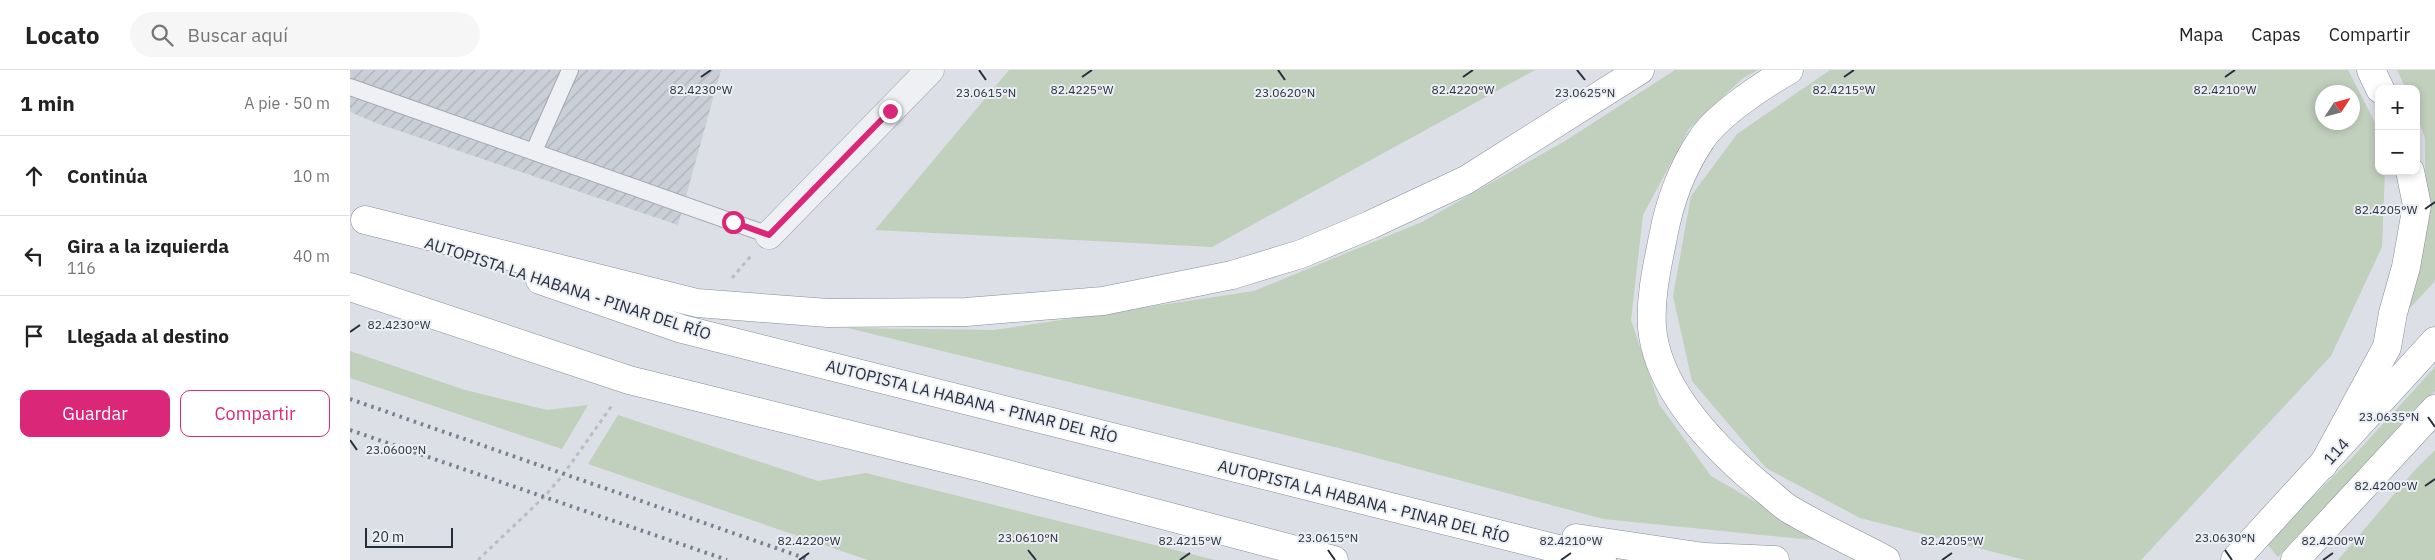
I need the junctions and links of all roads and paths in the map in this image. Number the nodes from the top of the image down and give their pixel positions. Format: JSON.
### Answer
{"nodes":[{"id":1,"x":570,"y":70,"type":"edge"},
{"id":2,"x":930,"y":70,"type":"edge"},
{"id":3,"x":1640,"y":70,"type":"edge"},
{"id":4,"x":1789,"y":70,"type":"edge"},
{"id":5,"x":2371,"y":70,"type":"edge"},
{"id":6,"x":2378,"y":85,"type":"edge"},
{"id":7,"x":350,"y":87,"type":"edge"},
{"id":8,"x":534,"y":151,"type":"junction"},
{"id":9,"x":2411,"y":175,"type":"edge"},
{"id":10,"x":358,"y":217,"type":"edge"},
{"id":11,"x":769,"y":235,"type":"joint"},
{"id":12,"x":350,"y":287,"type":"edge"},
{"id":13,"x":2435,"y":341,"type":"edge"},
{"id":14,"x":2435,"y":409,"type":"edge"},
{"id":15,"x":2323,"y":465,"type":"junction"},
{"id":16,"x":1431,"y":518,"type":"junction"},
{"id":17,"x":2241,"y":554,"type":"edge"},
{"id":18,"x":1334,"y":560,"type":"edge"},
{"id":19,"x":1602,"y":560,"type":"edge"},
{"id":20,"x":1775,"y":560,"type":"edge"},
{"id":21,"x":1886,"y":560,"type":"edge"},
{"id":22,"x":2295,"y":560,"type":"edge"}],
"edges":[{"from":1,"to":8,"type":"lane"},
{"from":2,"to":11,"type":"street"},
{"from":3,"to":10,"type":"highway"},
{"from":4,"to":21,"type":"highway"},
{"from":5,"to":6,"type":"highway"},
{"from":7,"to":8,"type":"lane"},
{"from":8,"to":11,"type":"lane"},
{"from":9,"to":15,"type":"highway"},
{"from":10,"to":16,"type":"highway","name":"AUTOPISTA LA HABANA - PINAR DEL RÍO"},
{"from":12,"to":18,"type":"highway"},
{"from":13,"to":15,"type":"highway","name":"114"},
{"from":14,"to":22,"type":"highway"},
{"from":15,"to":17,"type":"highway","name":"114"},
{"from":16,"to":19,"type":"highway","name":"AUTOPISTA LA HABANA - PINAR DEL RÍO"},
{"from":16,"to":20,"type":"highway"}]}
